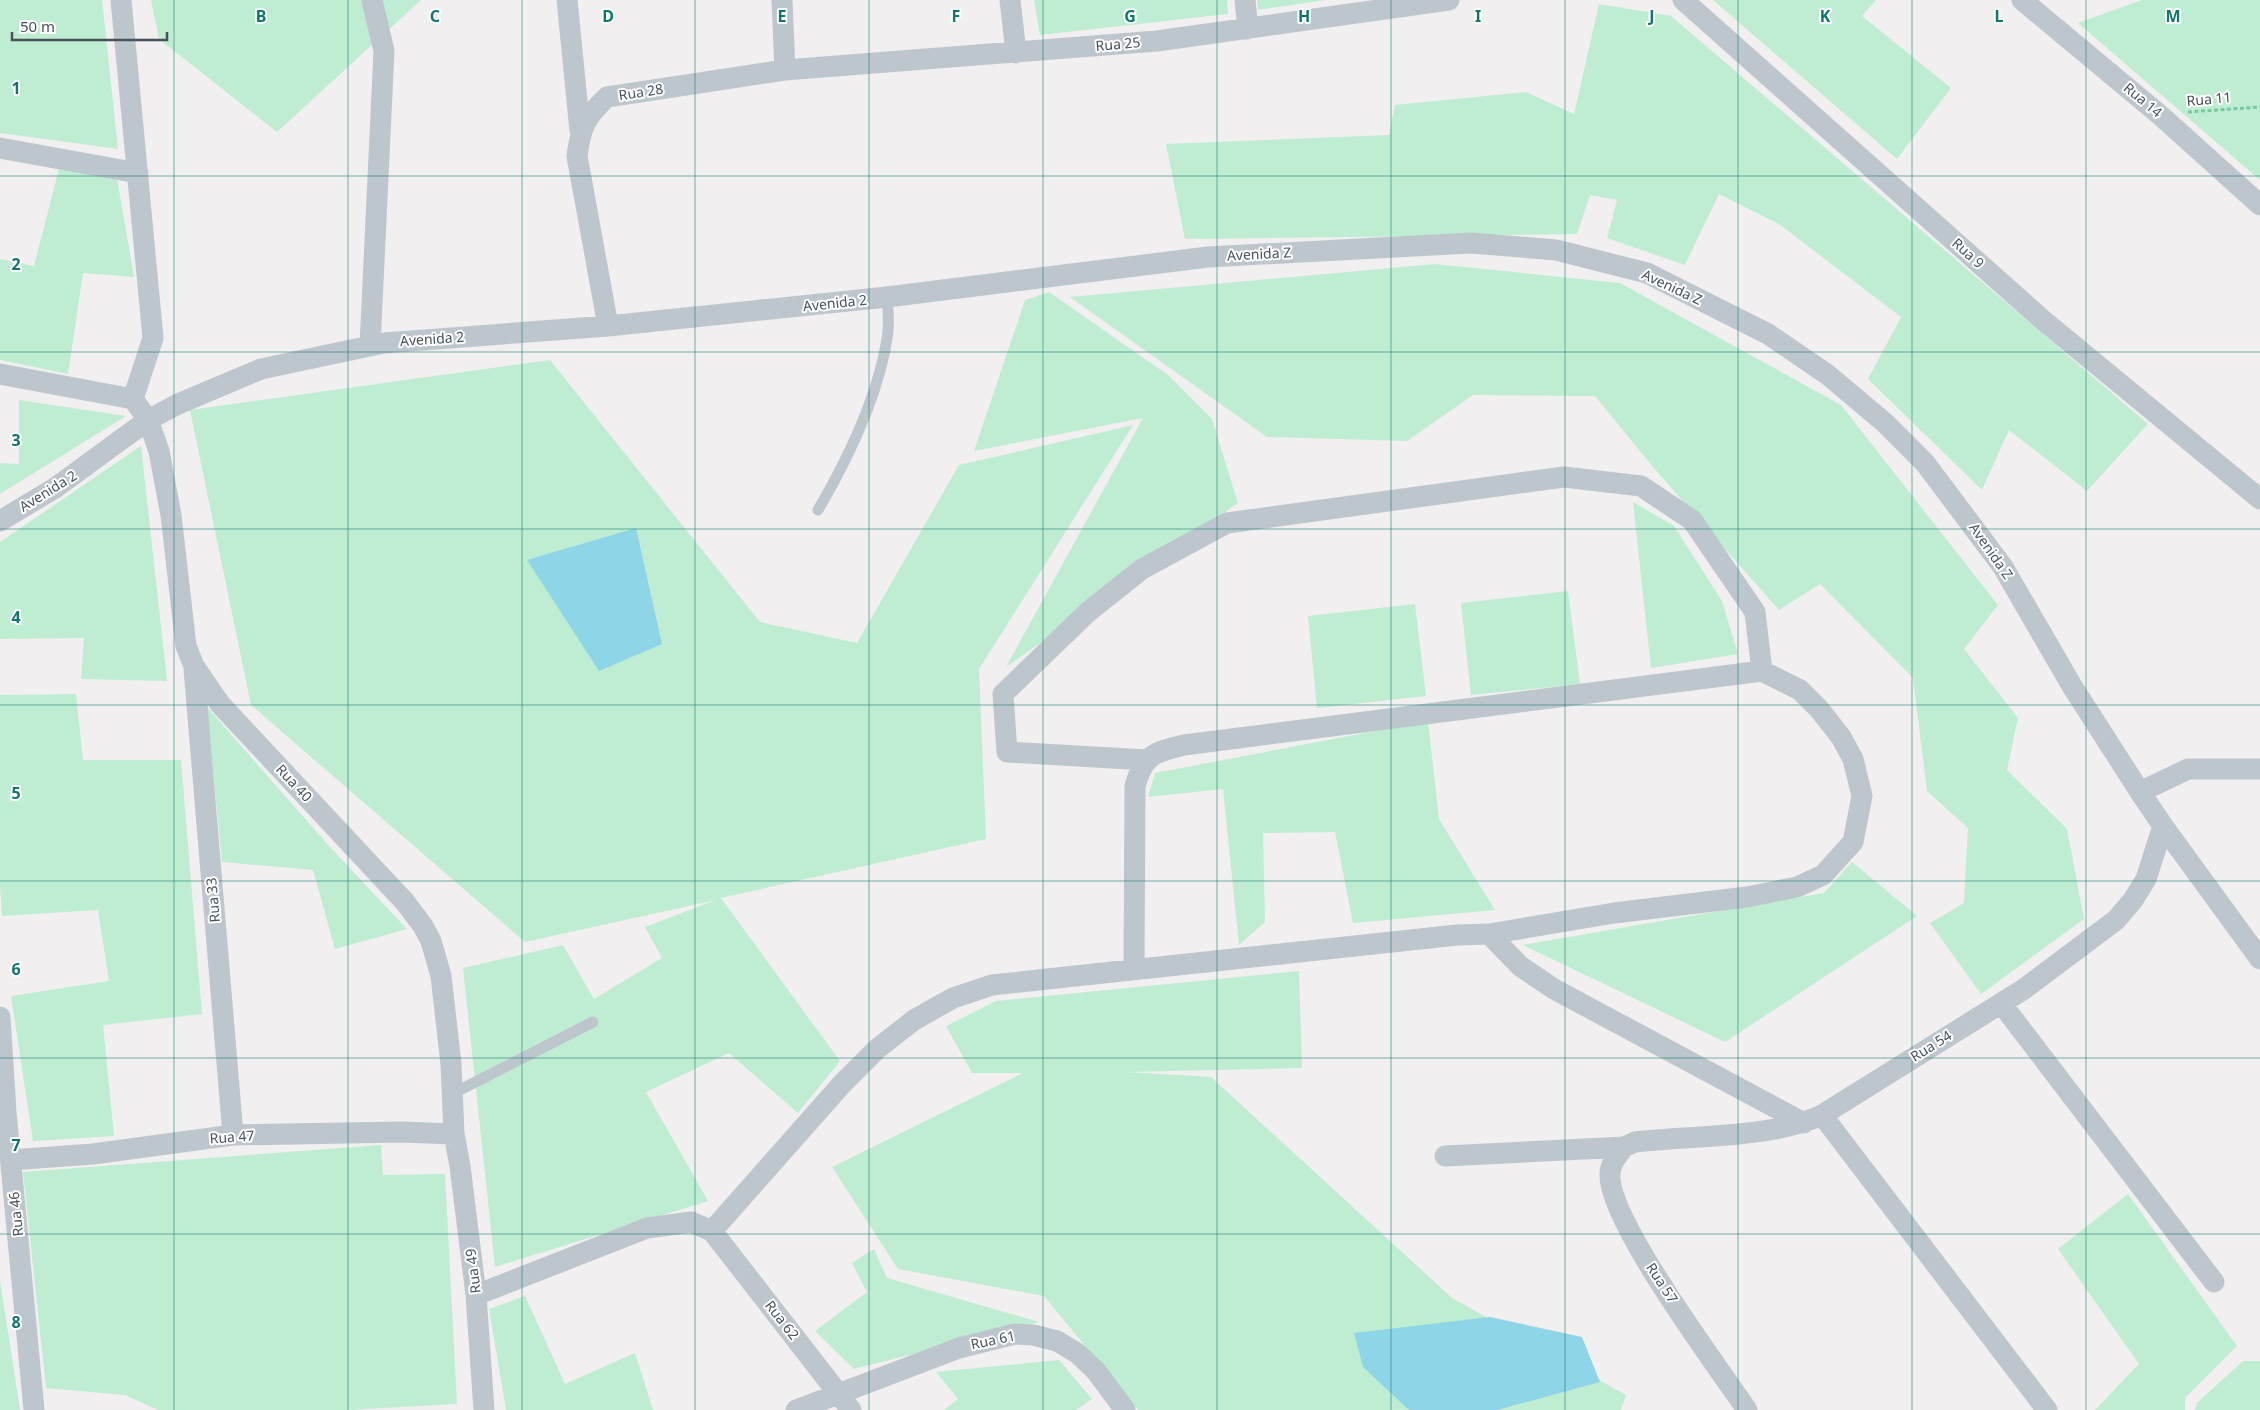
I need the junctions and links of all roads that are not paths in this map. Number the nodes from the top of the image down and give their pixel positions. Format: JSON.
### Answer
{"nodes":[{"id":1,"x":121,"y":0,"type":"edge"},
{"id":2,"x":372,"y":0,"type":"edge"},
{"id":3,"x":567,"y":0,"type":"edge"},
{"id":4,"x":782,"y":0,"type":"edge"},
{"id":5,"x":1010,"y":0,"type":"edge"},
{"id":6,"x":1245,"y":0,"type":"edge"},
{"id":7,"x":1449,"y":0,"type":"edge"},
{"id":8,"x":1683,"y":0,"type":"edge"},
{"id":9,"x":2022,"y":0,"type":"edge"},
{"id":10,"x":1248,"y":29,"type":"junction"},
{"id":11,"x":1016,"y":53,"type":"junction"},
{"id":12,"x":785,"y":70,"type":"junction"},
{"id":13,"x":580,"y":132,"type":"junction"},
{"id":14,"x":0,"y":148,"type":"edge"},
{"id":15,"x":138,"y":172,"type":"junction"},
{"id":16,"x":2260,"y":205,"type":"edge"},
{"id":17,"x":897,"y":296,"type":"junction"},
{"id":18,"x":608,"y":326,"type":"junction"},
{"id":19,"x":370,"y":346,"type":"junction"},
{"id":20,"x":0,"y":374,"type":"edge"},
{"id":21,"x":133,"y":399,"type":"junction"},
{"id":22,"x":148,"y":420,"type":"junction"},
{"id":23,"x":2260,"y":499,"type":"edge"},
{"id":24,"x":818,"y":510,"type":"dead end"},
{"id":25,"x":0,"y":521,"type":"edge"},
{"id":26,"x":194,"y":666,"type":"junction"},
{"id":27,"x":1762,"y":671,"type":"junction"},
{"id":28,"x":1147,"y":760,"type":"junction"},
{"id":29,"x":2260,"y":769,"type":"edge"},
{"id":30,"x":2140,"y":792,"type":"junction"},
{"id":31,"x":2163,"y":826,"type":"junction"},
{"id":32,"x":1489,"y":934,"type":"junction"},
{"id":33,"x":2260,"y":959,"type":"edge"},
{"id":34,"x":1134,"y":969,"type":"junction"},
{"id":35,"x":2001,"y":1003,"type":"junction"},
{"id":36,"x":0,"y":1017,"type":"edge"},
{"id":37,"x":592,"y":1022,"type":"dead end"},
{"id":38,"x":452,"y":1094,"type":"junction"},
{"id":39,"x":1813,"y":1119,"type":"junction"},
{"id":40,"x":454,"y":1134,"type":"junction"},
{"id":41,"x":232,"y":1135,"type":"junction"},
{"id":42,"x":1624,"y":1147,"type":"junction"},
{"id":43,"x":1445,"y":1156,"type":"dead end"},
{"id":44,"x":11,"y":1160,"type":"junction"},
{"id":45,"x":712,"y":1231,"type":"junction"},
{"id":46,"x":2214,"y":1282,"type":"dead end"},
{"id":47,"x":476,"y":1295,"type":"junction"},
{"id":48,"x":839,"y":1393,"type":"junction"},
{"id":49,"x":34,"y":1410,"type":"edge"},
{"id":50,"x":484,"y":1410,"type":"edge"},
{"id":51,"x":796,"y":1410,"type":"edge"},
{"id":52,"x":851,"y":1410,"type":"edge"},
{"id":53,"x":1125,"y":1410,"type":"edge"},
{"id":54,"x":1747,"y":1410,"type":"edge"},
{"id":55,"x":2047,"y":1410,"type":"edge"}],
"edges":[{"from":1,"to":15,"type":"street"},
{"from":2,"to":19,"type":"street"},
{"from":3,"to":13,"type":"street"},
{"from":4,"to":12,"type":"street"},
{"from":5,"to":11,"type":"street"},
{"from":6,"to":10,"type":"street"},
{"from":7,"to":10,"type":"street","name":"Rua 25"},
{"from":8,"to":23,"type":"street","name":"Rua 9"},
{"from":9,"to":16,"type":"street","name":"Rua 14"},
{"from":10,"to":11,"type":"street","name":"Rua 25"},
{"from":11,"to":12,"type":"street","name":"Rua 25"},
{"from":12,"to":13,"type":"street","name":"Rua 28"},
{"from":13,"to":18,"type":"street","name":"Rua 28"},
{"from":14,"to":15,"type":"street"},
{"from":15,"to":21,"type":"street"},
{"from":17,"to":18,"type":"street","name":"Avenida 2"},
{"from":17,"to":24,"type":"lane"},
{"from":17,"to":30,"type":"street","name":"Avenida Z"},
{"from":18,"to":19,"type":"street","name":"Avenida 2"},
{"from":19,"to":22,"type":"street","name":"Avenida 2"},
{"from":20,"to":21,"type":"street"},
{"from":21,"to":22,"type":"street","name":"Rua 40"},
{"from":22,"to":25,"type":"street","name":"Avenida 2"},
{"from":22,"to":26,"type":"street","name":"Rua 40"},
{"from":26,"to":38,"type":"street","name":"Rua 40"},
{"from":26,"to":41,"type":"street","name":"Rua 33"},
{"from":27,"to":28,"type":"street"},
{"from":27,"to":28,"type":"street"},
{"from":27,"to":32,"type":"street"},
{"from":28,"to":34,"type":"street"},
{"from":29,"to":30,"type":"street"},
{"from":30,"to":31,"type":"street","name":"Avenida Z"},
{"from":31,"to":33,"type":"street","name":"Avenida Z"},
{"from":31,"to":35,"type":"street","name":"Rua 54"},
{"from":32,"to":34,"type":"street"},
{"from":32,"to":39,"type":"street"},
{"from":34,"to":45,"type":"street"},
{"from":35,"to":39,"type":"street","name":"Rua 54"},
{"from":35,"to":46,"type":"street"},
{"from":36,"to":44,"type":"street","name":"Rua 46"},
{"from":37,"to":38,"type":"lane"},
{"from":38,"to":40,"type":"street","name":"Rua 40"},
{"from":39,"to":42,"type":"street","name":"Rua 54"},
{"from":39,"to":55,"type":"street"},
{"from":40,"to":41,"type":"street","name":"Rua 47"},
{"from":40,"to":47,"type":"street","name":"Rua 49"},
{"from":41,"to":44,"type":"street","name":"Rua 47"},
{"from":42,"to":43,"type":"street","name":"Rua 54"},
{"from":42,"to":54,"type":"street","name":"Rua 57"},
{"from":44,"to":49,"type":"street","name":"Rua 46"},
{"from":45,"to":47,"type":"street"},
{"from":45,"to":48,"type":"street","name":"Rua 62"},
{"from":47,"to":50,"type":"street","name":"Rua 49"},
{"from":48,"to":51,"type":"street","name":"Rua 61"},
{"from":48,"to":52,"type":"street","name":"Rua 62"},
{"from":48,"to":53,"type":"street","name":"Rua 61"}]}
